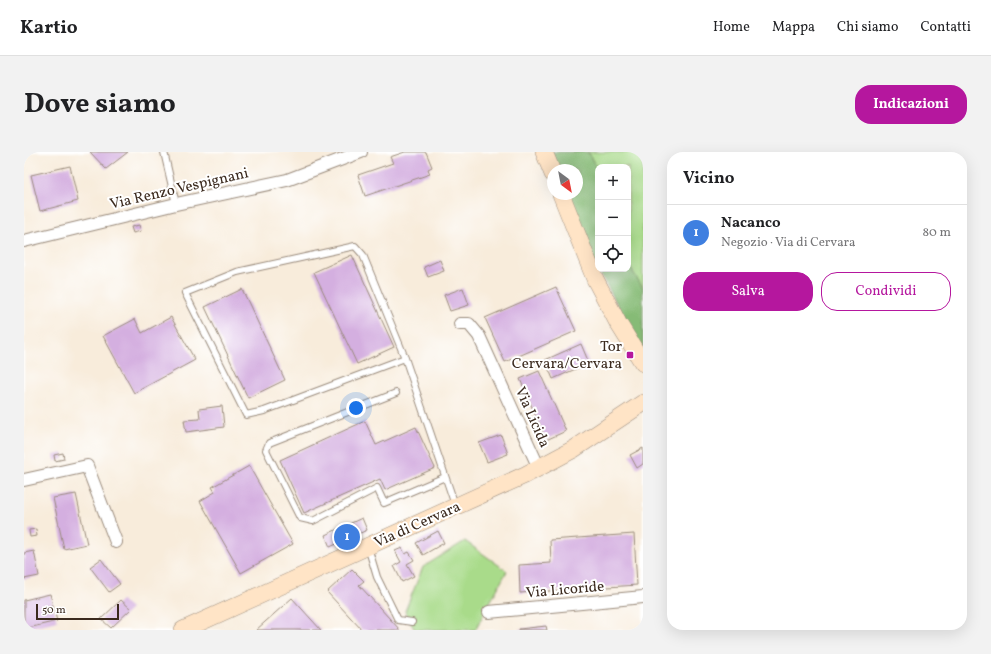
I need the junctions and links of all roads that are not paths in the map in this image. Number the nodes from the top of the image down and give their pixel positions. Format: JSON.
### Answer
{"nodes":[{"id":1,"x":164,"y":152,"type":"edge"},
{"id":2,"x":361,"y":152,"type":"edge"},
{"id":3,"x":544,"y":152,"type":"edge"},
{"id":4,"x":549,"y":164,"type":"edge"},
{"id":5,"x":563,"y":200,"type":"edge"},
{"id":6,"x":176,"y":204,"type":"junction"},
{"id":7,"x":24,"y":241,"type":"edge"},
{"id":8,"x":460,"y":324,"type":"dead end"},
{"id":9,"x":405,"y":358,"type":"junction"},
{"id":10,"x":643,"y":363,"type":"edge"},
{"id":11,"x":396,"y":393,"type":"dead end"},
{"id":12,"x":643,"y":403,"type":"edge"},
{"id":13,"x":539,"y":468,"type":"junction"},
{"id":14,"x":445,"y":477,"type":"junction"},
{"id":15,"x":24,"y":480,"type":"edge"},
{"id":16,"x":455,"y":507,"type":"junction"},
{"id":17,"x":116,"y":542,"type":"dead end"},
{"id":18,"x":368,"y":546,"type":"junction"},
{"id":19,"x":643,"y":597,"type":"edge"},
{"id":20,"x":489,"y":612,"type":"dead end"},
{"id":21,"x":412,"y":622,"type":"dead end"},
{"id":22,"x":185,"y":630,"type":"edge"}],
"edges":[{"from":1,"to":6,"type":"lane"},
{"from":2,"to":6,"type":"street","name":"Via Renzo Vespignani"},
{"from":3,"to":4,"type":"street"},
{"from":5,"to":10,"type":"street"},
{"from":6,"to":7,"type":"street","name":"Via Renzo Vespignani"},
{"from":8,"to":13,"type":"street","name":"Via Licida"},
{"from":9,"to":9,"type":"lane"},
{"from":9,"to":14,"type":"lane"},
{"from":11,"to":14,"type":"lane"},
{"from":12,"to":13,"type":"street","name":"Via di Cervara"},
{"from":13,"to":16,"type":"street","name":"Via di Cervara"},
{"from":14,"to":16,"type":"lane"},
{"from":15,"to":17,"type":"street"},
{"from":16,"to":18,"type":"street","name":"Via di Cervara"},
{"from":18,"to":21,"type":"lane"},
{"from":18,"to":22,"type":"street","name":"Via di Cervara"},
{"from":19,"to":20,"type":"street","name":"Via Licoride"}]}
